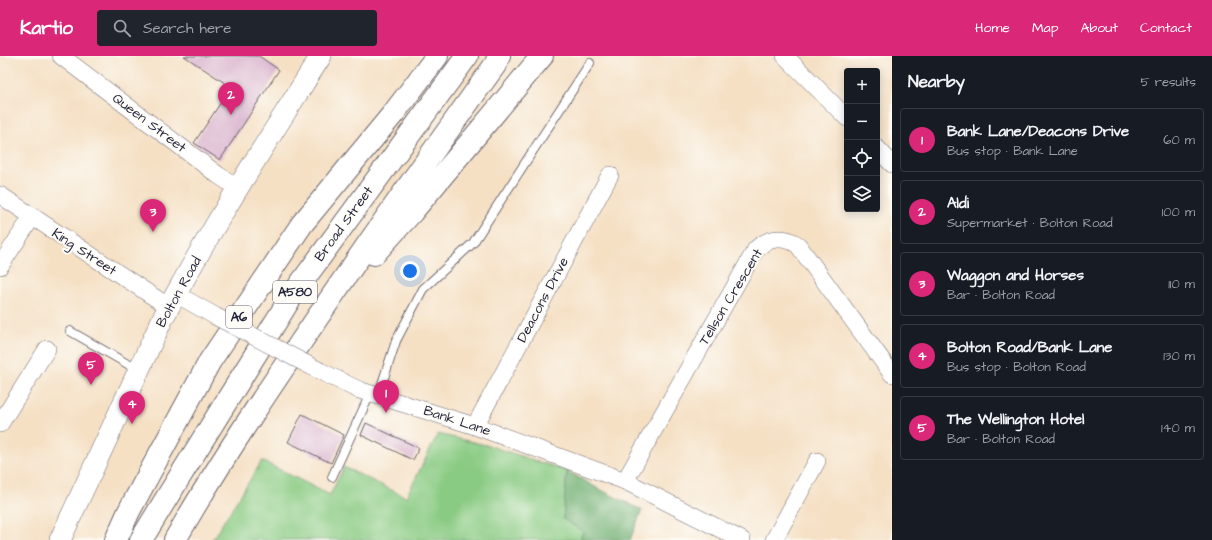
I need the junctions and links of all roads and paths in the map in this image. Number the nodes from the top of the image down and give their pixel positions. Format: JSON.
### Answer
{"nodes":[{"id":1,"x":61,"y":56,"type":"edge"},
{"id":2,"x":321,"y":56,"type":"edge"},
{"id":3,"x":437,"y":56,"type":"edge"},
{"id":4,"x":467,"y":56,"type":"edge"},
{"id":5,"x":499,"y":56,"type":"edge"},
{"id":6,"x":542,"y":56,"type":"edge"},
{"id":7,"x":785,"y":56,"type":"edge"},
{"id":8,"x":590,"y":63,"type":"dead end"},
{"id":9,"x":844,"y":115,"type":"edge"},
{"id":10,"x":880,"y":151,"type":"edge"},
{"id":11,"x":892,"y":164,"type":"edge"},
{"id":12,"x":610,"y":175,"type":"dead end"},
{"id":13,"x":238,"y":188,"type":"junction"},
{"id":14,"x":0,"y":195,"type":"edge"},
{"id":15,"x":32,"y":217,"type":"junction"},
{"id":16,"x":0,"y":266,"type":"edge"},
{"id":17,"x":173,"y":300,"type":"junction"},
{"id":18,"x":321,"y":313,"type":"junction"},
{"id":19,"x":70,"y":331,"type":"dead end"},
{"id":20,"x":47,"y":349,"type":"dead end"},
{"id":21,"x":139,"y":371,"type":"junction"},
{"id":22,"x":892,"y":374,"type":"edge"},
{"id":23,"x":374,"y":395,"type":"junction"},
{"id":24,"x":0,"y":424,"type":"edge"},
{"id":25,"x":475,"y":426,"type":"junction"},
{"id":26,"x":817,"y":461,"type":"dead end"},
{"id":27,"x":332,"y":477,"type":"dead end"},
{"id":28,"x":625,"y":480,"type":"junction"},
{"id":29,"x":736,"y":539,"type":"edge"},
{"id":30,"x":60,"y":540,"type":"edge"},
{"id":31,"x":116,"y":540,"type":"edge"},
{"id":32,"x":141,"y":540,"type":"edge"},
{"id":33,"x":175,"y":540,"type":"edge"},
{"id":34,"x":774,"y":540,"type":"edge"}],
"edges":[{"from":1,"to":13,"type":"street","name":"Queen Street"},
{"from":2,"to":13,"type":"street","name":"Bolton Road"},
{"from":3,"to":31,"type":"highway","number":"A6"},
{"from":4,"to":32,"type":"highway","name":"Broad Street","number":"A580"},
{"from":5,"to":18,"type":"highway","name":"Broad Street","number":"A580"},
{"from":6,"to":18,"type":"highway"},
{"from":7,"to":9,"type":"street"},
{"from":8,"to":23,"type":"lane"},
{"from":10,"to":11,"type":"street"},
{"from":12,"to":25,"type":"street","name":"Deacons Drive"},
{"from":13,"to":17,"type":"street","name":"Bolton Road"},
{"from":14,"to":15,"type":"street","name":"King Street"},
{"from":15,"to":16,"type":"street"},
{"from":15,"to":17,"type":"street","name":"King Street"},
{"from":17,"to":21,"type":"street","name":"Bolton Road"},
{"from":17,"to":23,"type":"street","name":"Bank Lane","bridge":true},
{"from":18,"to":33,"type":"highway","name":"Broad Street"},
{"from":19,"to":21,"type":"lane"},
{"from":20,"to":24,"type":"street"},
{"from":21,"to":30,"type":"street","name":"Bolton Road"},
{"from":22,"to":28,"type":"street","name":"Tellson Crescent"},
{"from":23,"to":25,"type":"street","name":"Bank Lane"},
{"from":23,"to":27,"type":"lane"},
{"from":25,"to":28,"type":"street","name":"Bank Lane"},
{"from":26,"to":34,"type":"street"},
{"from":28,"to":29,"type":"street","name":"Bank Lane"}]}
